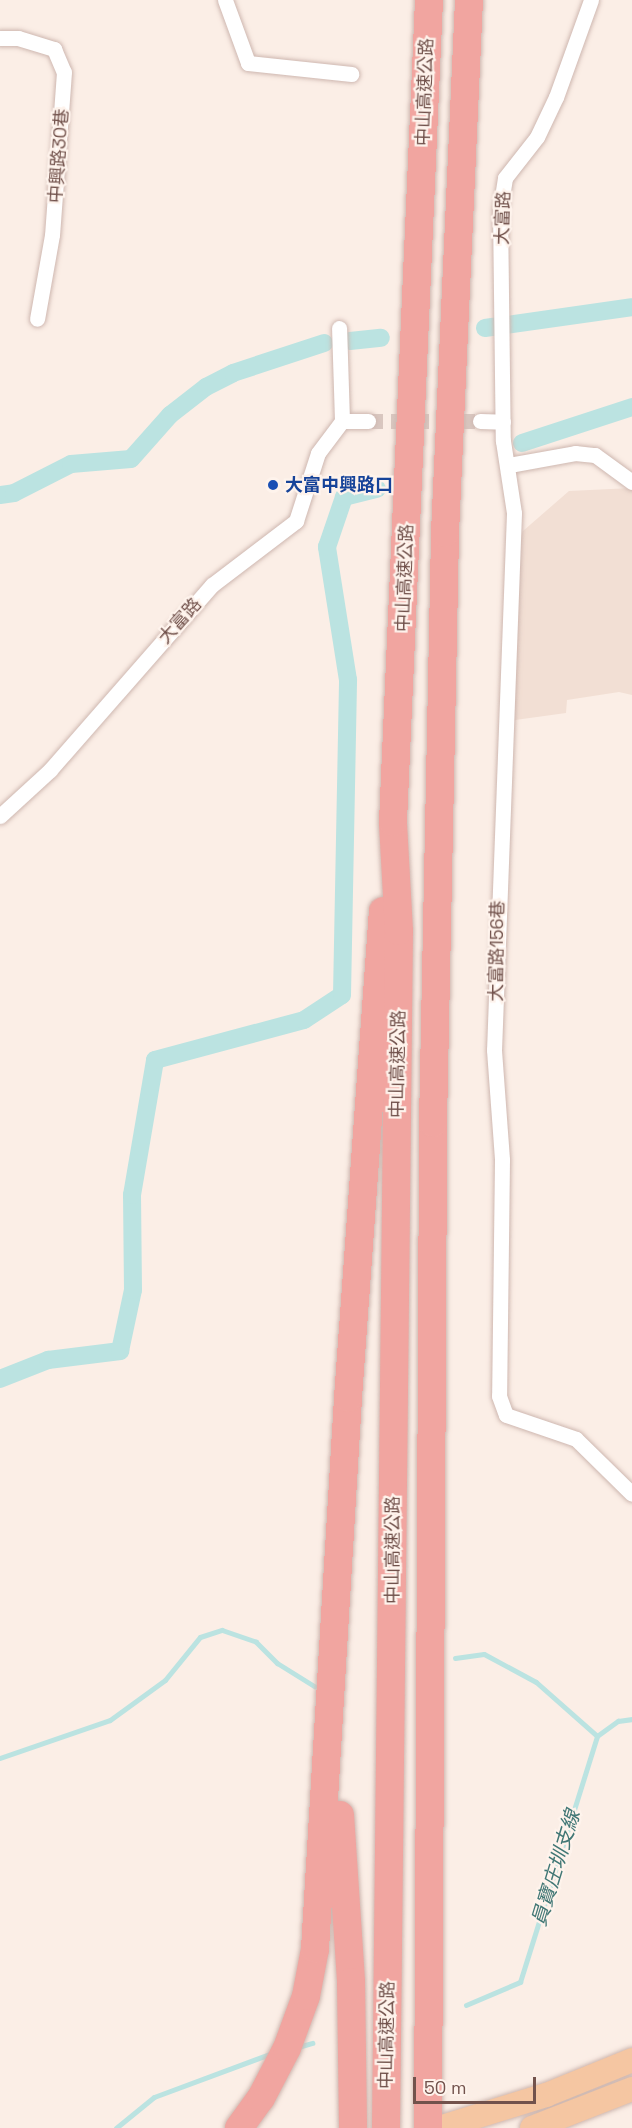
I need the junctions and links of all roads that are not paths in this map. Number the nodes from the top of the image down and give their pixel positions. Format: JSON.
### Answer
{"nodes":[{"id":1,"x":225,"y":0,"type":"edge"},
{"id":2,"x":429,"y":0,"type":"edge"},
{"id":3,"x":469,"y":0,"type":"edge"},
{"id":4,"x":591,"y":0,"type":"edge"},
{"id":5,"x":0,"y":38,"type":"edge"},
{"id":6,"x":351,"y":74,"type":"dead end"},
{"id":7,"x":37,"y":319,"type":"dead end"},
{"id":8,"x":339,"y":328,"type":"dead end"},
{"id":9,"x":368,"y":421,"type":"tunnel mouth"},
{"id":10,"x":480,"y":421,"type":"tunnel mouth"},
{"id":11,"x":342,"y":422,"type":"junction"},
{"id":12,"x":503,"y":422,"type":"junction"},
{"id":13,"x":509,"y":465,"type":"junction"},
{"id":14,"x":632,"y":482,"type":"edge"},
{"id":15,"x":0,"y":816,"type":"edge"},
{"id":16,"x":393,"y":822,"type":"junction"},
{"id":17,"x":632,"y":1494,"type":"edge"},
{"id":18,"x":334,"y":1666,"type":"junction"},
{"id":19,"x":632,"y":2060,"type":"edge"},
{"id":20,"x":632,"y":2089,"type":"edge"},
{"id":21,"x":386,"y":2121,"type":"edge"},
{"id":22,"x":239,"y":2128,"type":"edge"},
{"id":23,"x":353,"y":2128,"type":"edge"},
{"id":24,"x":428,"y":2128,"type":"edge"},
{"id":25,"x":439,"y":2128,"type":"edge"},
{"id":26,"x":532,"y":2128,"type":"edge"}],
"edges":[{"from":1,"to":6,"type":"street"},
{"from":2,"to":16,"type":"highway","name":"中山高速公路"},
{"from":3,"to":24,"type":"highway","name":"中山高速公路"},
{"from":4,"to":12,"type":"street","name":"大富路"},
{"from":5,"to":7,"type":"street","name":"中興路30巷"},
{"from":8,"to":11,"type":"street"},
{"from":9,"to":11,"type":"street"},
{"from":10,"to":12,"type":"street"},
{"from":11,"to":15,"type":"street","name":"大富路"},
{"from":12,"to":13,"type":"street","name":"大富路"},
{"from":13,"to":14,"type":"street"},
{"from":13,"to":17,"type":"street","name":"大富路156巷"},
{"from":16,"to":18,"type":"highway"},
{"from":16,"to":21,"type":"highway","name":"中山高速公路"},
{"from":18,"to":22,"type":"highway"},
{"from":18,"to":23,"type":"highway"},
{"from":19,"to":25,"type":"main road"},
{"from":20,"to":26,"type":"main road"}]}
